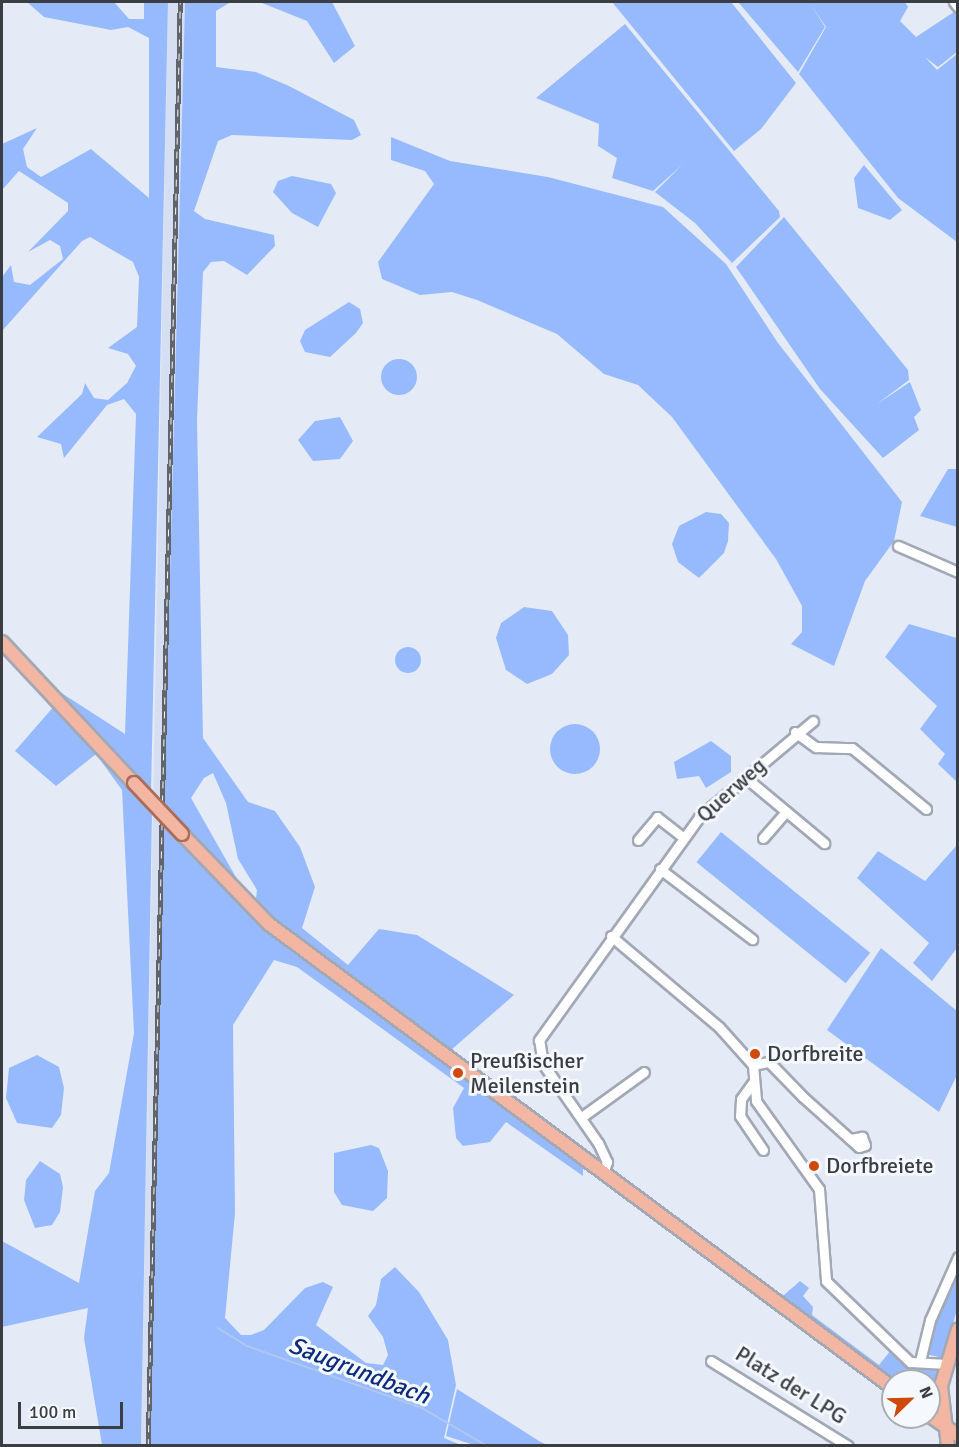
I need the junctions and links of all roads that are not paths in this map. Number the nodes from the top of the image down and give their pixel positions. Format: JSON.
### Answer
{"nodes":[{"id":1,"x":954,"y":2,"type":"edge"},
{"id":2,"x":957,"y":7,"type":"edge"},
{"id":3,"x":898,"y":546,"type":"dead end"},
{"id":4,"x":957,"y":572,"type":"edge"},
{"id":5,"x":2,"y":642,"type":"edge"},
{"id":6,"x":813,"y":721,"type":"dead end"},
{"id":7,"x":795,"y":732,"type":"junction"},
{"id":8,"x":746,"y":778,"type":"junction"},
{"id":9,"x":926,"y":809,"type":"dead end"},
{"id":10,"x":785,"y":813,"type":"junction"},
{"id":11,"x":682,"y":837,"type":"junction"},
{"id":12,"x":763,"y":838,"type":"dead end"},
{"id":13,"x":638,"y":840,"type":"dead end"},
{"id":14,"x":824,"y":843,"type":"dead end"},
{"id":15,"x":660,"y":869,"type":"junction"},
{"id":16,"x":611,"y":936,"type":"junction"},
{"id":17,"x":752,"y":939,"type":"dead end"},
{"id":18,"x":753,"y":1065,"type":"junction"},
{"id":19,"x":644,"y":1072,"type":"dead end"},
{"id":20,"x":754,"y":1081,"type":"junction"},
{"id":21,"x":583,"y":1116,"type":"junction"},
{"id":22,"x":850,"y":1139,"type":"dead end"},
{"id":23,"x":763,"y":1150,"type":"dead end"},
{"id":24,"x":603,"y":1173,"type":"junction"},
{"id":25,"x":957,"y":1257,"type":"edge"},
{"id":26,"x":957,"y":1329,"type":"edge"},
{"id":27,"x":711,"y":1361,"type":"dead end"},
{"id":28,"x":920,"y":1361,"type":"junction"},
{"id":29,"x":947,"y":1364,"type":"junction"},
{"id":30,"x":881,"y":1379,"type":"edge"},
{"id":31,"x":941,"y":1386,"type":"joint"},
{"id":32,"x":941,"y":1424,"type":"edge"},
{"id":33,"x":944,"y":1426,"type":"junction"},
{"id":34,"x":957,"y":1435,"type":"edge"},
{"id":35,"x":848,"y":1446,"type":"edge"},
{"id":36,"x":948,"y":1446,"type":"edge"}],
"edges":[{"from":1,"to":2,"type":"street"},
{"from":3,"to":4,"type":"street"},
{"from":5,"to":24,"type":"main road","bridge":true},
{"from":6,"to":7,"type":"street","name":"Querweg"},
{"from":7,"to":8,"type":"street","name":"Querweg"},
{"from":7,"to":9,"type":"street"},
{"from":8,"to":10,"type":"street"},
{"from":8,"to":11,"type":"street","name":"Querweg"},
{"from":10,"to":12,"type":"street"},
{"from":10,"to":14,"type":"street"},
{"from":11,"to":13,"type":"street"},
{"from":11,"to":15,"type":"street","name":"Querweg"},
{"from":15,"to":16,"type":"street"},
{"from":15,"to":17,"type":"street"},
{"from":16,"to":18,"type":"street"},
{"from":16,"to":21,"type":"street"},
{"from":18,"to":20,"type":"street"},
{"from":18,"to":22,"type":"street"},
{"from":19,"to":21,"type":"street"},
{"from":20,"to":23,"type":"street"},
{"from":20,"to":28,"type":"street"},
{"from":21,"to":24,"type":"street"},
{"from":24,"to":30,"type":"main road"},
{"from":25,"to":28,"type":"street"},
{"from":26,"to":29,"type":"main road"},
{"from":27,"to":35,"type":"street","name":"Platz der LPG"},
{"from":28,"to":29,"type":"street"},
{"from":29,"to":31,"type":"main road"},
{"from":31,"to":33,"type":"main road"},
{"from":32,"to":33,"type":"main road"},
{"from":33,"to":34,"type":"main road"},
{"from":33,"to":36,"type":"main road"}]}
